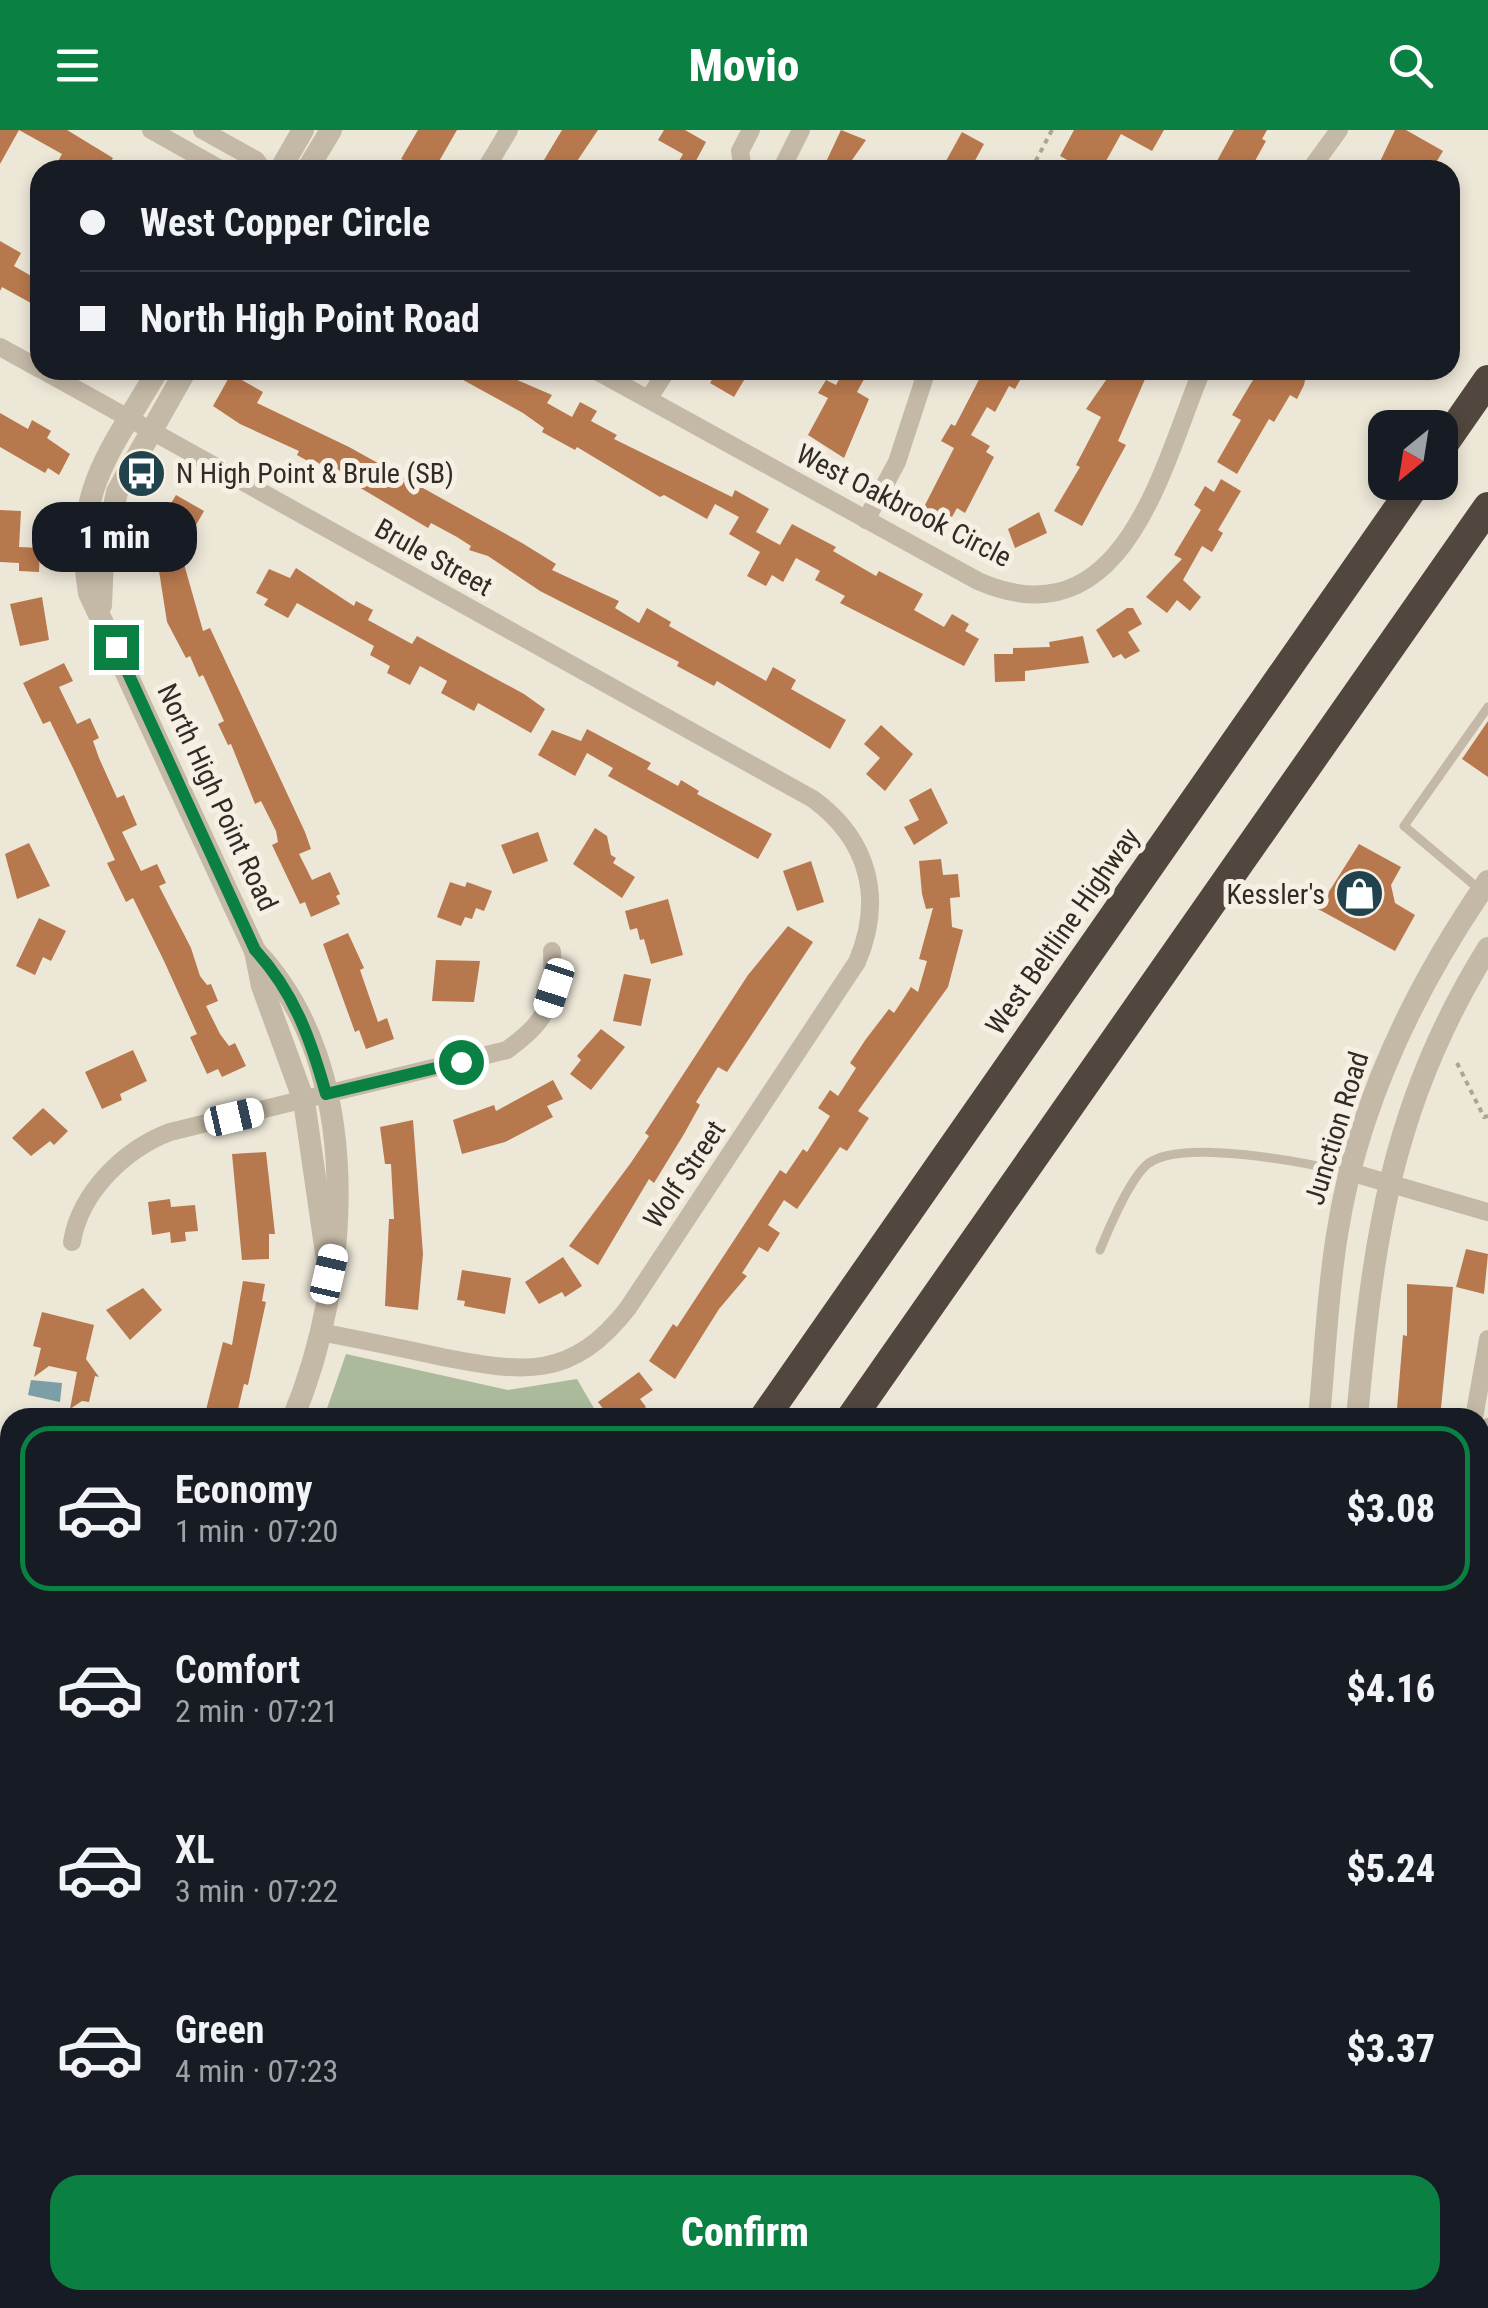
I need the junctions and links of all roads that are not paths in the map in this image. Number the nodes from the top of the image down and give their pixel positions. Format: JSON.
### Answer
{"nodes":[{"id":1,"x":151,"y":130,"type":"edge"},
{"id":2,"x":202,"y":130,"type":"edge"},
{"id":3,"x":303,"y":130,"type":"edge"},
{"id":4,"x":331,"y":130,"type":"edge"},
{"id":5,"x":509,"y":130,"type":"edge"},
{"id":6,"x":751,"y":130,"type":"edge"},
{"id":7,"x":801,"y":130,"type":"edge"},
{"id":8,"x":1339,"y":130,"type":"edge"},
{"id":9,"x":204,"y":160,"type":"edge"},
{"id":10,"x":256,"y":160,"type":"edge"},
{"id":11,"x":286,"y":160,"type":"edge"},
{"id":12,"x":313,"y":160,"type":"edge"},
{"id":13,"x":491,"y":160,"type":"edge"},
{"id":14,"x":741,"y":160,"type":"edge"},
{"id":15,"x":787,"y":160,"type":"edge"},
{"id":16,"x":1317,"y":160,"type":"edge"},
{"id":17,"x":0,"y":347,"type":"edge"},
{"id":18,"x":30,"y":363,"type":"edge"},
{"id":19,"x":60,"y":380,"type":"edge"},
{"id":20,"x":152,"y":380,"type":"edge"},
{"id":21,"x":180,"y":380,"type":"edge"},
{"id":22,"x":614,"y":380,"type":"edge"},
{"id":23,"x":661,"y":380,"type":"edge"},
{"id":24,"x":923,"y":380,"type":"edge"},
{"id":25,"x":1198,"y":380,"type":"edge"},
{"id":26,"x":1488,"y":380,"type":"edge"},
{"id":27,"x":649,"y":398,"type":"junction"},
{"id":28,"x":129,"y":419,"type":"junction"},
{"id":29,"x":1458,"y":423,"type":"edge"},
{"id":30,"x":150,"y":430,"type":"junction"},
{"id":31,"x":1403,"y":500,"type":"edge"},
{"id":32,"x":1488,"y":506,"type":"edge"},
{"id":33,"x":866,"y":520,"type":"junction"},
{"id":34,"x":101,"y":614,"type":"junction"},
{"id":35,"x":1488,"y":707,"type":"edge"},
{"id":36,"x":798,"y":790,"type":"joint"},
{"id":37,"x":1485,"y":886,"type":"edge"},
{"id":38,"x":1488,"y":948,"type":"edge"},
{"id":39,"x":552,"y":951,"type":"dead end"},
{"id":40,"x":315,"y":1097,"type":"junction"},
{"id":41,"x":1350,"y":1172,"type":"junction"},
{"id":42,"x":1387,"y":1183,"type":"junction"},
{"id":43,"x":1488,"y":1212,"type":"edge"},
{"id":44,"x":72,"y":1242,"type":"dead end"},
{"id":45,"x":1100,"y":1250,"type":"dead end"},
{"id":46,"x":320,"y":1332,"type":"junction"},
{"id":47,"x":1488,"y":1339,"type":"edge"},
{"id":48,"x":297,"y":1408,"type":"edge"},
{"id":49,"x":771,"y":1408,"type":"edge"},
{"id":50,"x":858,"y":1408,"type":"edge"},
{"id":51,"x":1320,"y":1408,"type":"edge"},
{"id":52,"x":1358,"y":1408,"type":"edge"},
{"id":53,"x":1476,"y":1408,"type":"edge"}],
"edges":[{"from":1,"to":9,"type":"street"},
{"from":2,"to":10,"type":"street"},
{"from":3,"to":11,"type":"street"},
{"from":4,"to":12,"type":"street"},
{"from":5,"to":13,"type":"street"},
{"from":6,"to":14,"type":"street"},
{"from":7,"to":15,"type":"street"},
{"from":8,"to":16,"type":"street"},
{"from":17,"to":18,"type":"street","name":"Brule Street"},
{"from":19,"to":28,"type":"street","name":"Brule Street"},
{"from":20,"to":28,"type":"street","name":"North High Point Road"},
{"from":21,"to":30,"type":"street","name":"North High Point Road"},
{"from":22,"to":27,"type":"street","name":"West Oakbrook Circle"},
{"from":23,"to":27,"type":"street"},
{"from":24,"to":33,"type":"street"},
{"from":25,"to":33,"type":"street","name":"West Oakbrook Circle"},
{"from":26,"to":29,"type":"highway"},
{"from":27,"to":33,"type":"street","name":"West Oakbrook Circle"},
{"from":28,"to":30,"type":"street","name":"Brule Street"},
{"from":28,"to":34,"type":"street","name":"North High Point Road"},
{"from":30,"to":34,"type":"street","name":"North High Point Road"},
{"from":30,"to":36,"type":"street","name":"Brule Street"},
{"from":31,"to":49,"type":"highway","name":"West Beltline Highway"},
{"from":32,"to":50,"type":"highway"},
{"from":34,"to":40,"type":"street","name":"North High Point Road"},
{"from":35,"to":37,"type":"lane"},
{"from":36,"to":46,"type":"street","name":"Wolf Street"},
{"from":37,"to":41,"type":"street","name":"Junction Road"},
{"from":38,"to":42,"type":"street"},
{"from":39,"to":40,"type":"street"},
{"from":40,"to":44,"type":"street"},
{"from":40,"to":46,"type":"street","name":"North High Point Road"},
{"from":41,"to":42,"type":"street"},
{"from":41,"to":45,"type":"lane"},
{"from":41,"to":51,"type":"street","name":"Junction Road"},
{"from":42,"to":43,"type":"street"},
{"from":42,"to":52,"type":"street"},
{"from":46,"to":48,"type":"street","name":"North High Point Road"},
{"from":47,"to":53,"type":"street"}]}
